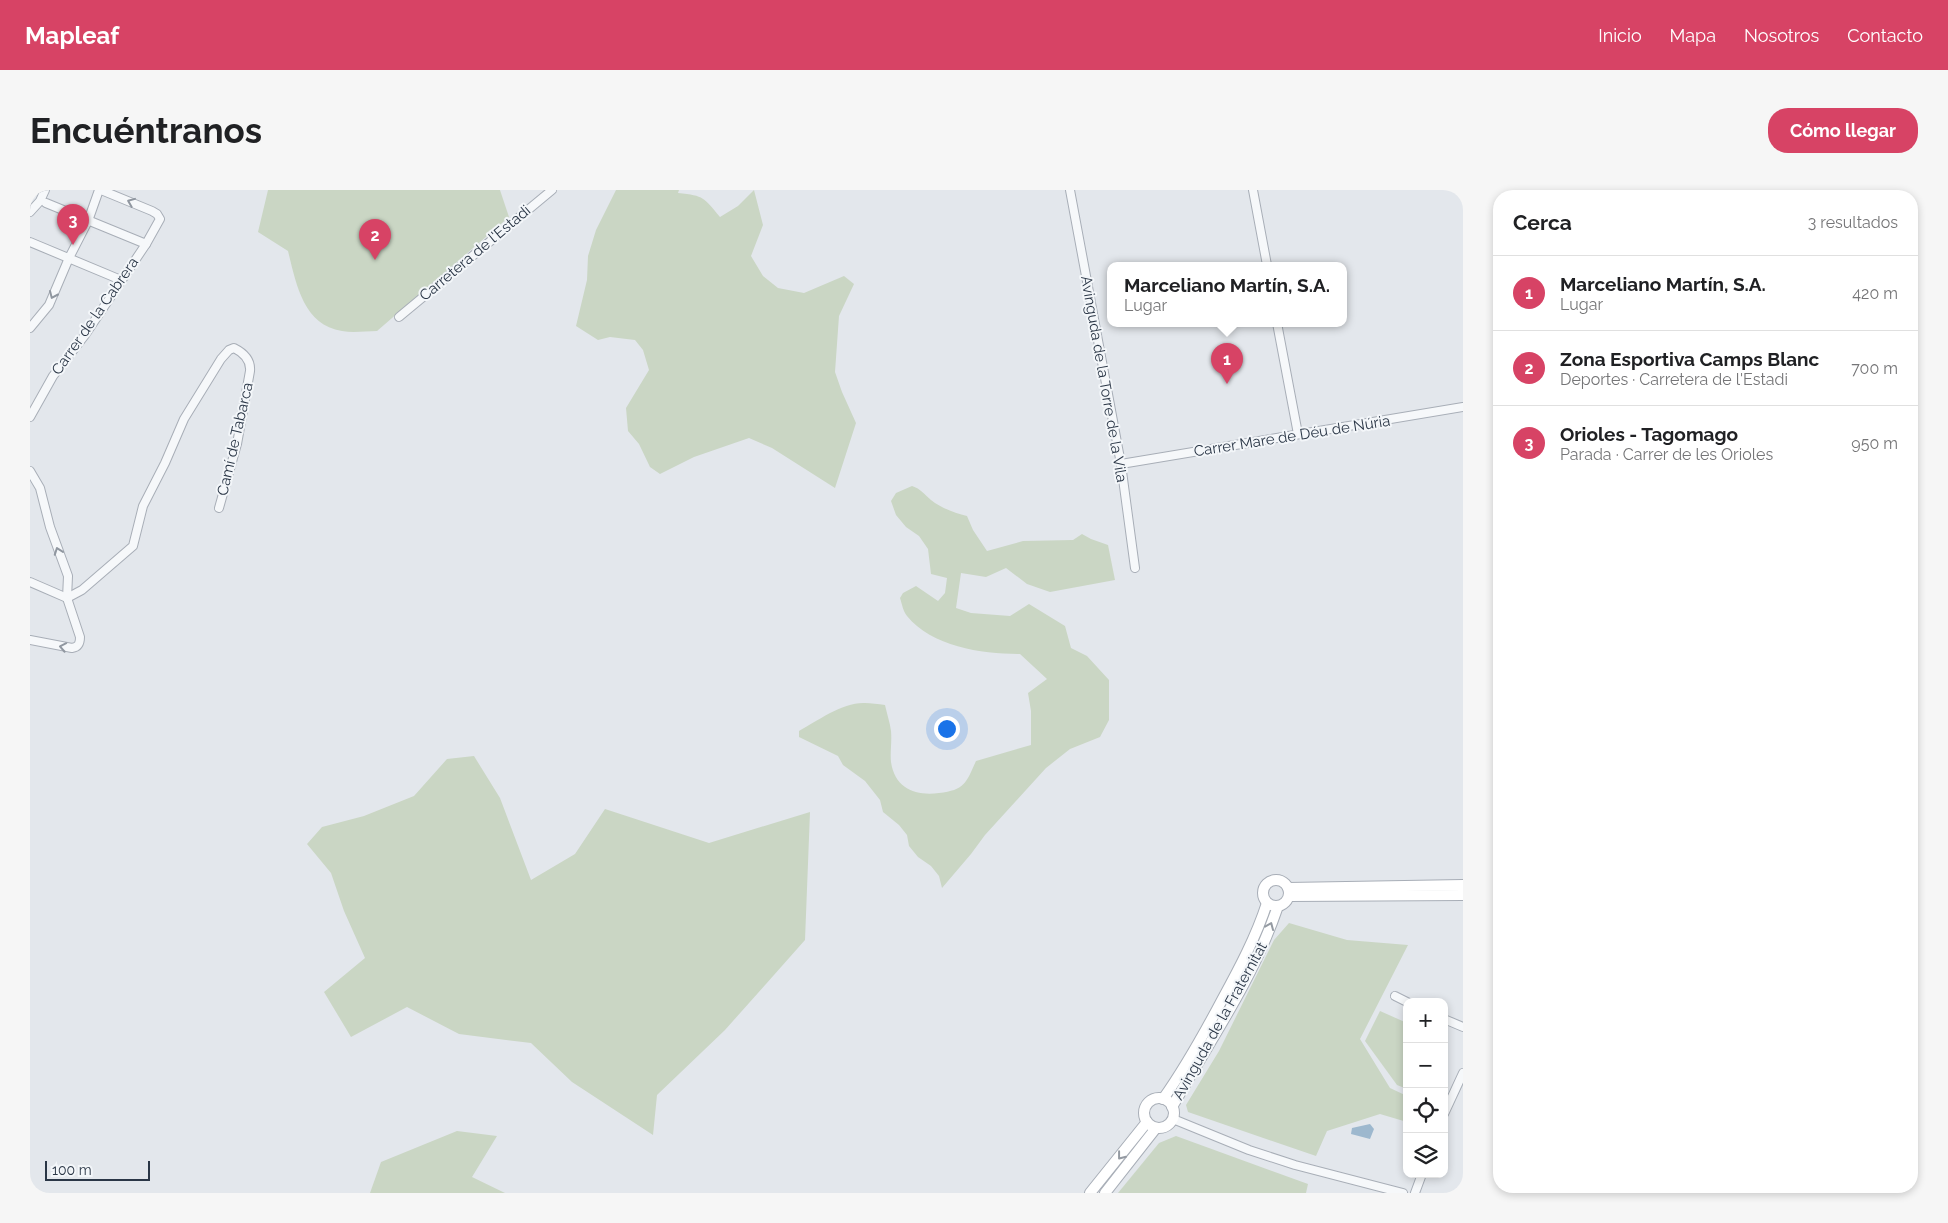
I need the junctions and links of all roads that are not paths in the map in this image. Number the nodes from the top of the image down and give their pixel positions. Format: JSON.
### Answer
{"nodes":[{"id":1,"x":44,"y":190,"type":"edge"},
{"id":2,"x":100,"y":190,"type":"edge"},
{"id":3,"x":552,"y":190,"type":"edge"},
{"id":4,"x":1070,"y":190,"type":"edge"},
{"id":5,"x":1253,"y":190,"type":"edge"},
{"id":6,"x":30,"y":197,"type":"edge"},
{"id":7,"x":43,"y":202,"type":"junction"},
{"id":8,"x":30,"y":212,"type":"edge"},
{"id":9,"x":88,"y":222,"type":"junction"},
{"id":10,"x":30,"y":242,"type":"edge"},
{"id":11,"x":146,"y":244,"type":"junction"},
{"id":12,"x":69,"y":258,"type":"junction"},
{"id":13,"x":1266,"y":262,"type":"edge"},
{"id":14,"x":120,"y":280,"type":"junction"},
{"id":15,"x":399,"y":317,"type":"dead end"},
{"id":16,"x":1278,"y":327,"type":"edge"},
{"id":17,"x":30,"y":328,"type":"edge"},
{"id":18,"x":1463,"y":407,"type":"edge"},
{"id":19,"x":30,"y":417,"type":"edge"},
{"id":20,"x":1298,"y":434,"type":"junction"},
{"id":21,"x":1121,"y":464,"type":"junction"},
{"id":22,"x":30,"y":471,"type":"edge"},
{"id":23,"x":219,"y":508,"type":"dead end"},
{"id":24,"x":1135,"y":568,"type":"dead end"},
{"id":25,"x":30,"y":582,"type":"edge"},
{"id":26,"x":66,"y":598,"type":"junction"},
{"id":27,"x":30,"y":640,"type":"edge"},
{"id":28,"x":1462,"y":886,"type":"edge"},
{"id":29,"x":1288,"y":892,"type":"junction"},
{"id":30,"x":1272,"y":905,"type":"junction"},
{"id":31,"x":1396,"y":996,"type":"dead end"},
{"id":32,"x":1403,"y":1000,"type":"edge"},
{"id":33,"x":1448,"y":1021,"type":"edge"},
{"id":34,"x":1463,"y":1027,"type":"edge"},
{"id":35,"x":1463,"y":1073,"type":"edge"},
{"id":36,"x":1163,"y":1099,"type":"junction"},
{"id":37,"x":1448,"y":1105,"type":"edge"},
{"id":38,"x":1172,"y":1107,"type":"junction"},
{"id":39,"x":1172,"y":1120,"type":"junction"},
{"id":40,"x":1151,"y":1125,"type":"junction"},
{"id":41,"x":1421,"y":1178,"type":"edge"},
{"id":42,"x":1092,"y":1191,"type":"edge"},
{"id":43,"x":1105,"y":1193,"type":"edge"},
{"id":44,"x":1403,"y":1193,"type":"edge"},
{"id":45,"x":1415,"y":1193,"type":"edge"}],
"edges":[{"from":1,"to":7,"type":"street"},
{"from":2,"to":9,"type":"street"},
{"from":11,"to":2,"type":"street","name":"Carrer de la Cabrera","one_way":true},
{"from":3,"to":15,"type":"street","name":"Carretera de l'Estadi"},
{"from":4,"to":21,"type":"street","name":"Avinguda de la Torre de la Vila"},
{"from":5,"to":13,"type":"street"},
{"from":6,"to":7,"type":"street"},
{"from":7,"to":8,"type":"street"},
{"from":7,"to":9,"type":"street"},
{"from":9,"to":11,"type":"street"},
{"from":9,"to":12,"type":"street"},
{"from":10,"to":12,"type":"street"},
{"from":11,"to":14,"type":"street","name":"Carrer de la Cabrera"},
{"from":12,"to":14,"type":"street"},
{"from":12,"to":17,"type":"street","one_way":true},
{"from":14,"to":19,"type":"street","name":"Carrer de la Cabrera"},
{"from":16,"to":20,"type":"street"},
{"from":18,"to":20,"type":"street","name":"Carrer Mare de Déu de Núria"},
{"from":20,"to":21,"type":"street","name":"Carrer Mare de Déu de Núria"},
{"from":21,"to":24,"type":"street","name":"Avinguda de la Torre de la Vila"},
{"from":26,"to":22,"type":"street","one_way":true},
{"from":23,"to":26,"type":"street","name":"Camí de Tabarca"},
{"from":25,"to":26,"type":"street"},
{"from":26,"to":27,"type":"street","one_way":true},
{"from":28,"to":29,"type":"street"},
{"from":29,"to":30,"type":"street"},
{"from":29,"to":30,"type":"street"},
{"from":30,"to":36,"type":"street","name":"Avinguda de la Fraternitat"},
{"from":38,"to":30,"type":"street","name":"Avinguda de la Fraternitat","one_way":true},
{"from":31,"to":32,"type":"street"},
{"from":33,"to":34,"type":"street"},
{"from":35,"to":37,"type":"street"},
{"from":36,"to":38,"type":"street"},
{"from":36,"to":40,"type":"street"},
{"from":38,"to":39,"type":"street"},
{"from":39,"to":40,"type":"street"},
{"from":39,"to":44,"type":"street"},
{"from":40,"to":42,"type":"street","one_way":true},
{"from":40,"to":43,"type":"street"},
{"from":41,"to":45,"type":"street"}]}
